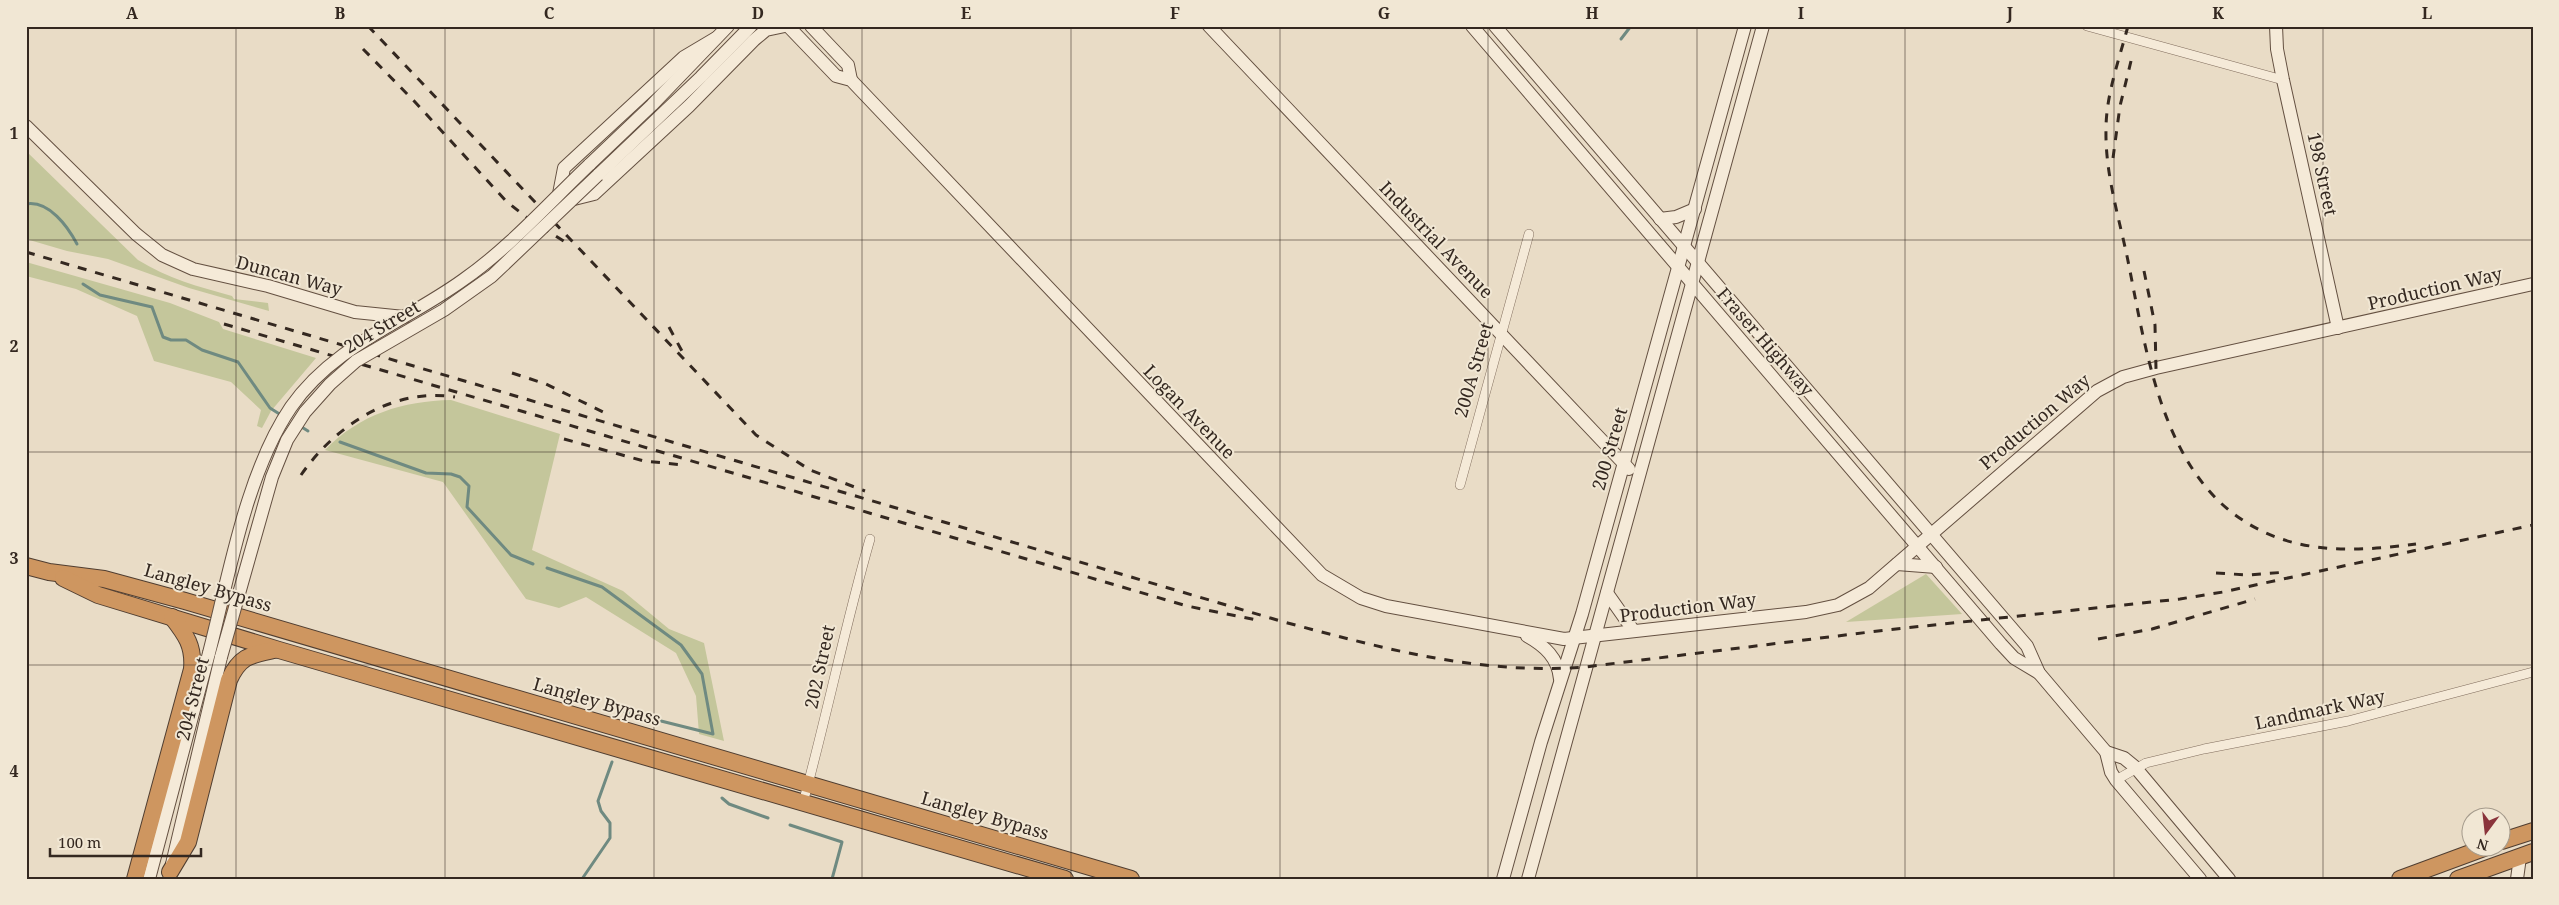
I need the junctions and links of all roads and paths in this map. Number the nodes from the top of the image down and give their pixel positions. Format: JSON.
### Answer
{"nodes":[{"id":1,"x":728,"y":26,"type":"edge"},
{"id":2,"x":751,"y":26,"type":"edge"},
{"id":3,"x":787,"y":26,"type":"edge"},
{"id":4,"x":811,"y":26,"type":"edge"},
{"id":5,"x":1209,"y":26,"type":"edge"},
{"id":6,"x":1472,"y":26,"type":"edge"},
{"id":7,"x":1494,"y":26,"type":"edge"},
{"id":8,"x":1745,"y":26,"type":"edge"},
{"id":9,"x":1763,"y":26,"type":"edge"},
{"id":10,"x":2087,"y":26,"type":"edge"},
{"id":11,"x":2276,"y":26,"type":"edge"},
{"id":12,"x":716,"y":38,"type":"junction"},
{"id":13,"x":851,"y":80,"type":"junction"},
{"id":14,"x":2283,"y":80,"type":"junction"},
{"id":15,"x":26,"y":126,"type":"edge"},
{"id":16,"x":558,"y":203,"type":"junction"},
{"id":17,"x":1694,"y":210,"type":"junction"},
{"id":18,"x":1660,"y":219,"type":"junction"},
{"id":19,"x":1529,"y":234,"type":"dead end"},
{"id":20,"x":1684,"y":248,"type":"junction"},
{"id":21,"x":1698,"y":264,"type":"junction"},
{"id":22,"x":1679,"y":268,"type":"junction"},
{"id":23,"x":1692,"y":284,"type":"junction"},
{"id":24,"x":2533,"y":284,"type":"edge"},
{"id":25,"x":2338,"y":328,"type":"junction"},
{"id":26,"x":1501,"y":334,"type":"junction"},
{"id":27,"x":1624,"y":464,"type":"junction"},
{"id":28,"x":1638,"y":478,"type":"junction"},
{"id":29,"x":1460,"y":486,"type":"dead end"},
{"id":30,"x":1930,"y":534,"type":"junction"},
{"id":31,"x":870,"y":539,"type":"dead end"},
{"id":32,"x":1917,"y":546,"type":"junction"},
{"id":33,"x":1897,"y":564,"type":"junction"},
{"id":34,"x":26,"y":566,"type":"edge"},
{"id":35,"x":1936,"y":567,"type":"junction"},
{"id":36,"x":49,"y":572,"type":"junction"},
{"id":37,"x":1607,"y":593,"type":"junction"},
{"id":38,"x":172,"y":617,"type":"junction"},
{"id":39,"x":1633,"y":630,"type":"junction"},
{"id":40,"x":1521,"y":632,"type":"junction"},
{"id":41,"x":1594,"y":637,"type":"junction"},
{"id":42,"x":1574,"y":639,"type":"junction"},
{"id":43,"x":279,"y":650,"type":"junction"},
{"id":44,"x":215,"y":655,"type":"junction"},
{"id":45,"x":2533,"y":672,"type":"edge"},
{"id":46,"x":2039,"y":673,"type":"junction"},
{"id":47,"x":1560,"y":679,"type":"junction"},
{"id":48,"x":2106,"y":752,"type":"junction"},
{"id":49,"x":2135,"y":768,"type":"junction"},
{"id":50,"x":2116,"y":780,"type":"junction"},
{"id":51,"x":808,"y":785,"type":"junction"},
{"id":52,"x":803,"y":803,"type":"junction"},
{"id":53,"x":2533,"y":831,"type":"edge"},
{"id":54,"x":2512,"y":838,"type":"edge"},
{"id":55,"x":2526,"y":854,"type":"edge"},
{"id":56,"x":2462,"y":856,"type":"edge"},
{"id":57,"x":1067,"y":860,"type":"junction"},
{"id":58,"x":1014,"y":863,"type":"junction"},
{"id":59,"x":169,"y":875,"type":"edge"},
{"id":60,"x":1047,"y":876,"type":"edge"},
{"id":61,"x":135,"y":879,"type":"edge"},
{"id":62,"x":149,"y":879,"type":"edge"},
{"id":63,"x":1024,"y":879,"type":"edge"},
{"id":64,"x":1065,"y":879,"type":"edge"},
{"id":65,"x":1131,"y":879,"type":"edge"},
{"id":66,"x":1502,"y":879,"type":"edge"},
{"id":67,"x":1528,"y":879,"type":"edge"},
{"id":68,"x":2200,"y":879,"type":"edge"},
{"id":69,"x":2229,"y":879,"type":"edge"},
{"id":70,"x":2400,"y":879,"type":"edge"},
{"id":71,"x":2458,"y":879,"type":"edge"},
{"id":72,"x":2517,"y":879,"type":"edge"}],
"edges":[{"from":1,"to":12,"type":"main road","name":"204 Street"},
{"from":2,"to":44,"type":"main road","name":"204 Street","bridge":true},
{"from":3,"to":13,"type":"main road","name":"Logan Avenue"},
{"from":3,"to":16,"type":"main road"},
{"from":4,"to":13,"type":"main road","name":"Logan Avenue"},
{"from":5,"to":26,"type":"main road","name":"Industrial Avenue"},
{"from":6,"to":22,"type":"main road","name":"Fraser Highway"},
{"from":7,"to":18,"type":"main road","name":"Fraser Highway"},
{"from":8,"to":17,"type":"main road","name":"200 Street"},
{"from":9,"to":21,"type":"main road","name":"200 Street"},
{"from":10,"to":14,"type":"street"},
{"from":11,"to":14,"type":"main road","name":"198 Street"},
{"from":12,"to":16,"type":"main road"},
{"from":12,"to":44,"type":"main road","name":"204 Street","bridge":true},
{"from":13,"to":40,"type":"main road","name":"Logan Avenue"},
{"from":14,"to":25,"type":"main road","name":"198 Street"},
{"from":15,"to":16,"type":"main road","name":"Duncan Way"},
{"from":17,"to":18,"type":"main road"},
{"from":17,"to":20,"type":"main road","name":"200 Street"},
{"from":18,"to":20,"type":"main road","name":"Fraser Highway"},
{"from":19,"to":26,"type":"street","name":"200A Street"},
{"from":20,"to":21,"type":"main road","name":"Fraser Highway"},
{"from":20,"to":22,"type":"main road","name":"200 Street"},
{"from":21,"to":23,"type":"main road","name":"200 Street"},
{"from":21,"to":30,"type":"main road","name":"Fraser Highway"},
{"from":22,"to":23,"type":"main road","name":"Fraser Highway"},
{"from":22,"to":27,"type":"main road","name":"200 Street"},
{"from":23,"to":28,"type":"main road","name":"200 Street"},
{"from":23,"to":32,"type":"main road","name":"Fraser Highway"},
{"from":24,"to":25,"type":"main road","name":"Production Way"},
{"from":25,"to":30,"type":"main road","name":"Production Way"},
{"from":26,"to":27,"type":"main road","name":"Industrial Avenue"},
{"from":26,"to":29,"type":"street","name":"200A Street"},
{"from":27,"to":28,"type":"main road","name":"Industrial Avenue"},
{"from":27,"to":42,"type":"main road","name":"200 Street"},
{"from":28,"to":37,"type":"main road","name":"200 Street"},
{"from":30,"to":32,"type":"main road","name":"Production Way"},
{"from":30,"to":46,"type":"main road","name":"Fraser Highway"},
{"from":31,"to":51,"type":"street","name":"202 Street"},
{"from":32,"to":33,"type":"main road","name":"Production Way"},
{"from":32,"to":35,"type":"main road","name":"Fraser Highway"},
{"from":33,"to":35,"type":"main road"},
{"from":33,"to":39,"type":"main road","name":"Production Way"},
{"from":34,"to":36,"type":"highway","name":"Langley Bypass"},
{"from":35,"to":46,"type":"main road","name":"Fraser Highway"},
{"from":36,"to":38,"type":"highway","name":"Langley Bypass"},
{"from":36,"to":51,"type":"highway","name":"Langley Bypass"},
{"from":37,"to":39,"type":"main road"},
{"from":37,"to":41,"type":"main road","name":"200 Street"},
{"from":38,"to":43,"type":"highway","name":"Langley Bypass"},
{"from":38,"to":61,"type":"highway"},
{"from":39,"to":41,"type":"main road","name":"Production Way"},
{"from":40,"to":42,"type":"main road","name":"Logan Avenue"},
{"from":40,"to":47,"type":"main road"},
{"from":41,"to":42,"type":"main road","name":"Production Way"},
{"from":41,"to":67,"type":"main road","name":"200 Street"},
{"from":42,"to":47,"type":"main road","name":"200 Street"},
{"from":43,"to":52,"type":"highway","name":"Langley Bypass"},
{"from":43,"to":59,"type":"highway"},
{"from":44,"to":59,"type":"main road","name":"204 Street"},
{"from":44,"to":62,"type":"main road","name":"204 Street"},
{"from":45,"to":49,"type":"street","name":"Landmark Way"},
{"from":46,"to":48,"type":"main road","name":"Fraser Highway"},
{"from":47,"to":66,"type":"main road","name":"200 Street"},
{"from":48,"to":49,"type":"main road","name":"Fraser Highway"},
{"from":48,"to":50,"type":"main road","name":"Fraser Highway"},
{"from":49,"to":50,"type":"street","name":"Landmark Way"},
{"from":49,"to":69,"type":"main road","name":"Fraser Highway"},
{"from":50,"to":68,"type":"main road","name":"Fraser Highway"},
{"from":51,"to":52,"type":"street","name":"202 Street"},
{"from":51,"to":57,"type":"highway","name":"Langley Bypass"},
{"from":52,"to":58,"type":"highway","name":"Langley Bypass"},
{"from":53,"to":54,"type":"highway"},
{"from":55,"to":71,"type":"highway"},
{"from":55,"to":72,"type":"main road"},
{"from":56,"to":70,"type":"highway"},
{"from":57,"to":60,"type":"highway"},
{"from":57,"to":65,"type":"highway","name":"Langley Bypass"},
{"from":58,"to":60,"type":"highway","name":"Langley Bypass"},
{"from":58,"to":63,"type":"highway"},
{"from":60,"to":64,"type":"highway","name":"Langley Bypass"}]}
